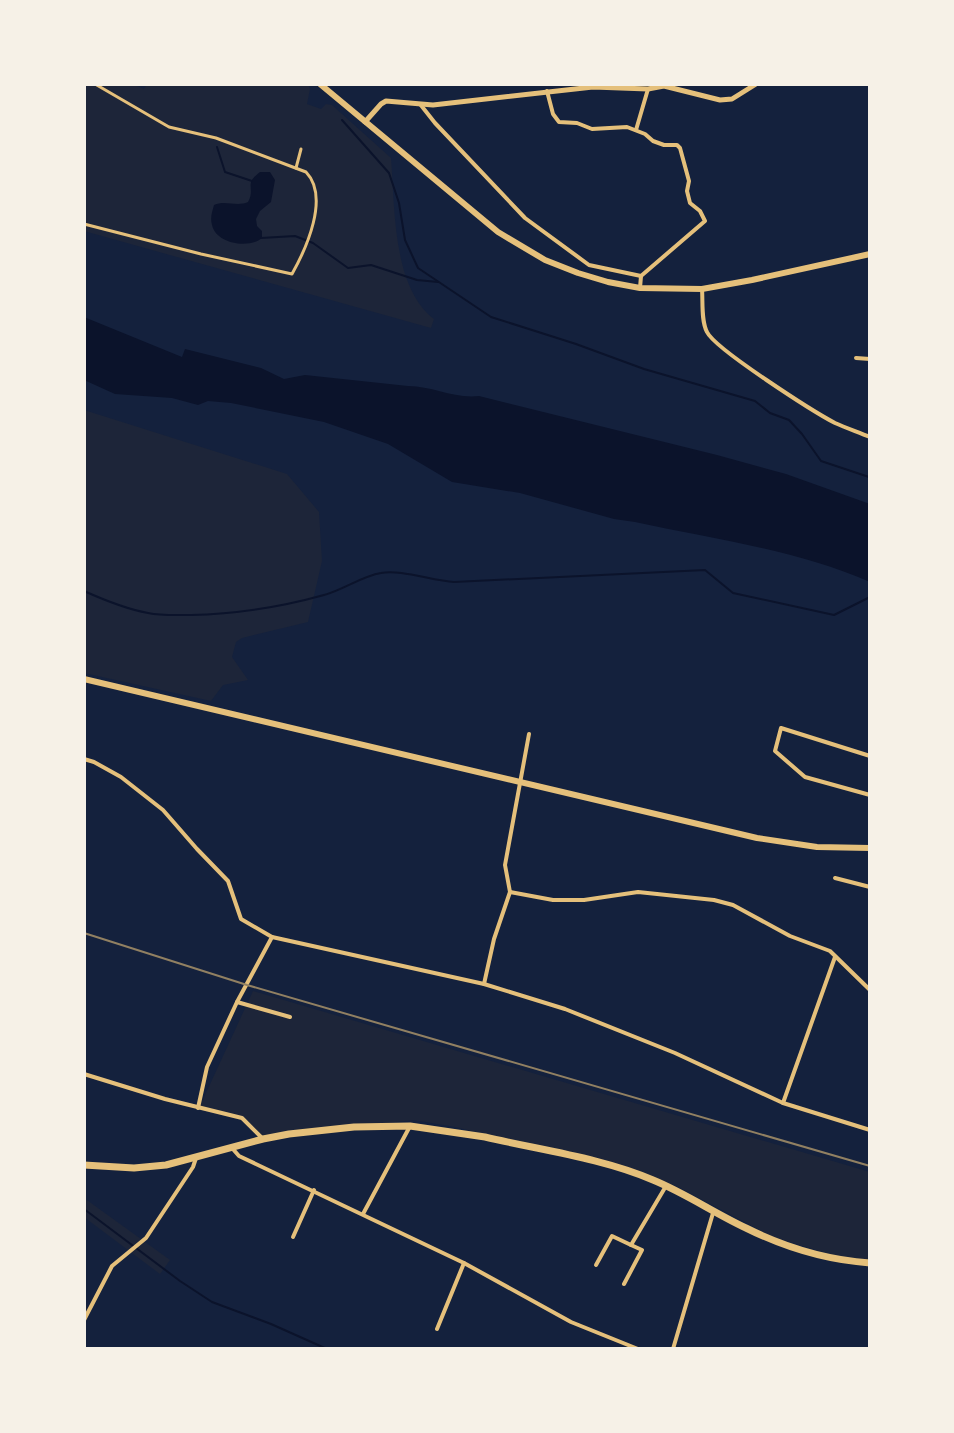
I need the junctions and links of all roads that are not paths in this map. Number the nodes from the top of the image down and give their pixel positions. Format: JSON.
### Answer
{"nodes":[{"id":1,"x":95,"y":84,"type":"edge"},
{"id":2,"x":320,"y":84,"type":"edge"},
{"id":3,"x":756,"y":84,"type":"edge"},
{"id":4,"x":648,"y":89,"type":"junction"},
{"id":5,"x":547,"y":91,"type":"junction"},
{"id":6,"x":420,"y":104,"type":"junction"},
{"id":7,"x":365,"y":122,"type":"junction"},
{"id":8,"x":636,"y":130,"type":"junction"},
{"id":9,"x":301,"y":149,"type":"dead end"},
{"id":10,"x":296,"y":168,"type":"junction"},
{"id":11,"x":84,"y":224,"type":"edge"},
{"id":12,"x":870,"y":254,"type":"edge"},
{"id":13,"x":641,"y":276,"type":"junction"},
{"id":14,"x":640,"y":288,"type":"junction"},
{"id":15,"x":702,"y":289,"type":"junction"},
{"id":16,"x":856,"y":358,"type":"dead end"},
{"id":17,"x":870,"y":359,"type":"edge"},
{"id":18,"x":870,"y":437,"type":"edge"},
{"id":19,"x":84,"y":679,"type":"edge"},
{"id":20,"x":529,"y":734,"type":"dead end"},
{"id":21,"x":870,"y":756,"type":"edge"},
{"id":22,"x":84,"y":759,"type":"edge"},
{"id":23,"x":521,"y":783,"type":"junction"},
{"id":24,"x":870,"y":795,"type":"edge"},
{"id":25,"x":870,"y":848,"type":"edge"},
{"id":26,"x":835,"y":878,"type":"dead end"},
{"id":27,"x":870,"y":887,"type":"edge"},
{"id":28,"x":510,"y":892,"type":"junction"},
{"id":29,"x":272,"y":937,"type":"junction"},
{"id":30,"x":835,"y":957,"type":"junction"},
{"id":31,"x":484,"y":984,"type":"junction"},
{"id":32,"x":870,"y":990,"type":"edge"},
{"id":33,"x":237,"y":1002,"type":"junction"},
{"id":34,"x":290,"y":1017,"type":"dead end"},
{"id":35,"x":84,"y":1074,"type":"edge"},
{"id":36,"x":783,"y":1103,"type":"junction"},
{"id":37,"x":198,"y":1108,"type":"junction"},
{"id":38,"x":410,"y":1126,"type":"junction"},
{"id":39,"x":870,"y":1130,"type":"edge"},
{"id":40,"x":263,"y":1139,"type":"junction"},
{"id":41,"x":232,"y":1148,"type":"junction"},
{"id":42,"x":196,"y":1158,"type":"junction"},
{"id":43,"x":84,"y":1165,"type":"edge"},
{"id":44,"x":666,"y":1186,"type":"junction"},
{"id":45,"x":314,"y":1190,"type":"junction"},
{"id":46,"x":714,"y":1211,"type":"junction"},
{"id":47,"x":363,"y":1214,"type":"junction"},
{"id":48,"x":293,"y":1237,"type":"dead end"},
{"id":49,"x":631,"y":1245,"type":"junction"},
{"id":50,"x":464,"y":1263,"type":"junction"},
{"id":51,"x":870,"y":1263,"type":"edge"},
{"id":52,"x":596,"y":1265,"type":"dead end"},
{"id":53,"x":624,"y":1284,"type":"dead end"},
{"id":54,"x":84,"y":1320,"type":"edge"},
{"id":55,"x":437,"y":1329,"type":"dead end"},
{"id":56,"x":638,"y":1349,"type":"edge"},
{"id":57,"x":673,"y":1349,"type":"edge"}],
"edges":[{"from":1,"to":10,"type":"street"},
{"from":2,"to":7,"type":"main road"},
{"from":3,"to":4,"type":"street"},
{"from":4,"to":5,"type":"street"},
{"from":4,"to":8,"type":"street"},
{"from":5,"to":6,"type":"street"},
{"from":5,"to":8,"type":"street"},
{"from":6,"to":7,"type":"street"},
{"from":6,"to":13,"type":"street"},
{"from":7,"to":14,"type":"main road"},
{"from":8,"to":13,"type":"street"},
{"from":9,"to":10,"type":"street"},
{"from":10,"to":11,"type":"street"},
{"from":12,"to":15,"type":"main road"},
{"from":13,"to":14,"type":"street"},
{"from":14,"to":15,"type":"main road"},
{"from":15,"to":18,"type":"street"},
{"from":16,"to":17,"type":"street"},
{"from":19,"to":23,"type":"main road"},
{"from":20,"to":23,"type":"street"},
{"from":21,"to":24,"type":"street"},
{"from":22,"to":29,"type":"street"},
{"from":23,"to":25,"type":"main road"},
{"from":23,"to":28,"type":"street"},
{"from":26,"to":27,"type":"street"},
{"from":28,"to":30,"type":"street"},
{"from":28,"to":31,"type":"street"},
{"from":29,"to":31,"type":"street"},
{"from":29,"to":33,"type":"street"},
{"from":30,"to":32,"type":"street"},
{"from":30,"to":36,"type":"street"},
{"from":31,"to":36,"type":"street"},
{"from":33,"to":34,"type":"street"},
{"from":33,"to":37,"type":"street"},
{"from":35,"to":37,"type":"street"},
{"from":36,"to":39,"type":"street"},
{"from":37,"to":40,"type":"street"},
{"from":38,"to":40,"type":"highway"},
{"from":38,"to":44,"type":"highway"},
{"from":38,"to":47,"type":"street"},
{"from":40,"to":41,"type":"highway"},
{"from":41,"to":42,"type":"highway"},
{"from":41,"to":45,"type":"street"},
{"from":42,"to":43,"type":"highway"},
{"from":42,"to":54,"type":"street"},
{"from":44,"to":46,"type":"highway"},
{"from":44,"to":49,"type":"street"},
{"from":45,"to":47,"type":"street"},
{"from":45,"to":48,"type":"street"},
{"from":46,"to":51,"type":"highway"},
{"from":46,"to":57,"type":"street"},
{"from":47,"to":50,"type":"street"},
{"from":49,"to":52,"type":"street"},
{"from":49,"to":53,"type":"street"},
{"from":50,"to":55,"type":"street"},
{"from":50,"to":56,"type":"street"}]}
